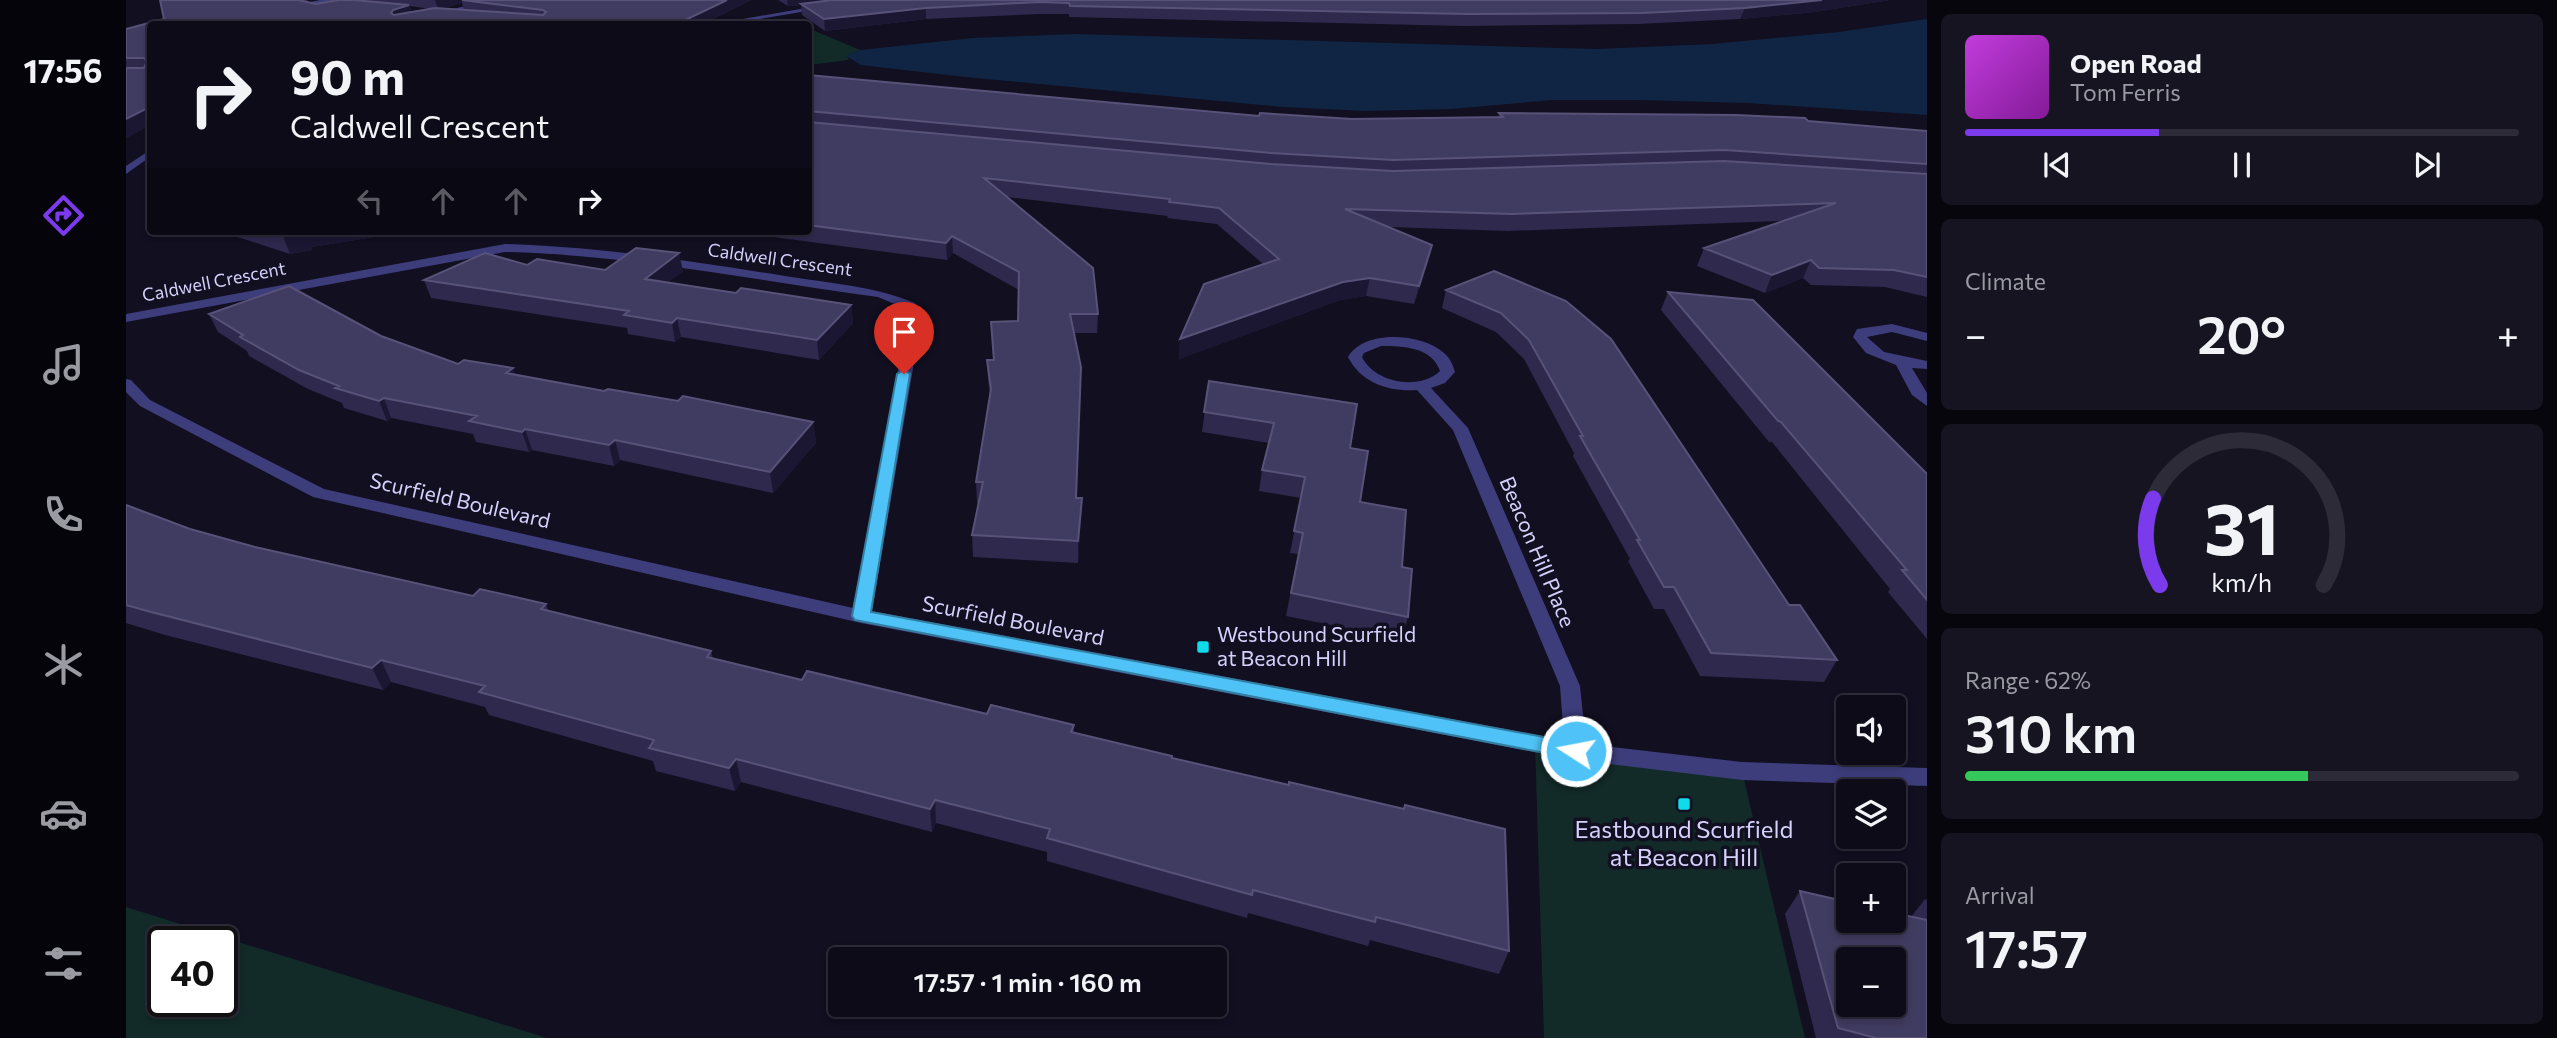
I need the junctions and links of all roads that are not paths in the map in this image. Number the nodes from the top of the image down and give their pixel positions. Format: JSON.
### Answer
{"nodes":[{"id":1,"x":496,"y":0,"type":"edge"},
{"id":2,"x":348,"y":6,"type":"junction"},
{"id":3,"x":839,"y":6,"type":"edge"},
{"id":4,"x":360,"y":8,"type":"edge"},
{"id":5,"x":408,"y":13,"type":"edge"},
{"id":6,"x":429,"y":16,"type":"junction"},
{"id":7,"x":469,"y":19,"type":"edge"},
{"id":8,"x":411,"y":21,"type":"edge"},
{"id":9,"x":735,"y":21,"type":"edge"},
{"id":10,"x":147,"y":155,"type":"edge"},
{"id":11,"x":147,"y":168,"type":"edge"},
{"id":12,"x":126,"y":171,"type":"edge"},
{"id":13,"x":126,"y":318,"type":"edge"},
{"id":14,"x":1927,"y":337,"type":"edge"},
{"id":15,"x":1902,"y":362,"type":"junction"},
{"id":16,"x":1927,"y":365,"type":"edge"},
{"id":17,"x":126,"y":383,"type":"edge"},
{"id":18,"x":1421,"y":386,"type":"junction"},
{"id":19,"x":1927,"y":401,"type":"edge"},
{"id":20,"x":861,"y":616,"type":"junction"},
{"id":21,"x":1576,"y":751,"type":"junction"},
{"id":22,"x":1927,"y":777,"type":"edge"}],
"edges":[{"from":1,"to":6,"type":"street"},
{"from":2,"to":2,"type":"street"},
{"from":2,"to":4,"type":"street"},
{"from":3,"to":9,"type":"street"},
{"from":5,"to":6,"type":"street"},
{"from":6,"to":7,"type":"street"},
{"from":6,"to":8,"type":"street"},
{"from":10,"to":12,"type":"street"},
{"from":11,"to":12,"type":"street"},
{"from":13,"to":20,"type":"street","name":"Caldwell Crescent"},
{"from":14,"to":15,"type":"street"},
{"from":15,"to":16,"type":"street"},
{"from":15,"to":19,"type":"street"},
{"from":17,"to":20,"type":"street","name":"Scurfield Boulevard"},
{"from":18,"to":18,"type":"street"},
{"from":18,"to":21,"type":"street","name":"Beacon Hill Place"},
{"from":20,"to":21,"type":"street","name":"Scurfield Boulevard"},
{"from":21,"to":22,"type":"street","name":"Scurfield Boulevard"}]}
